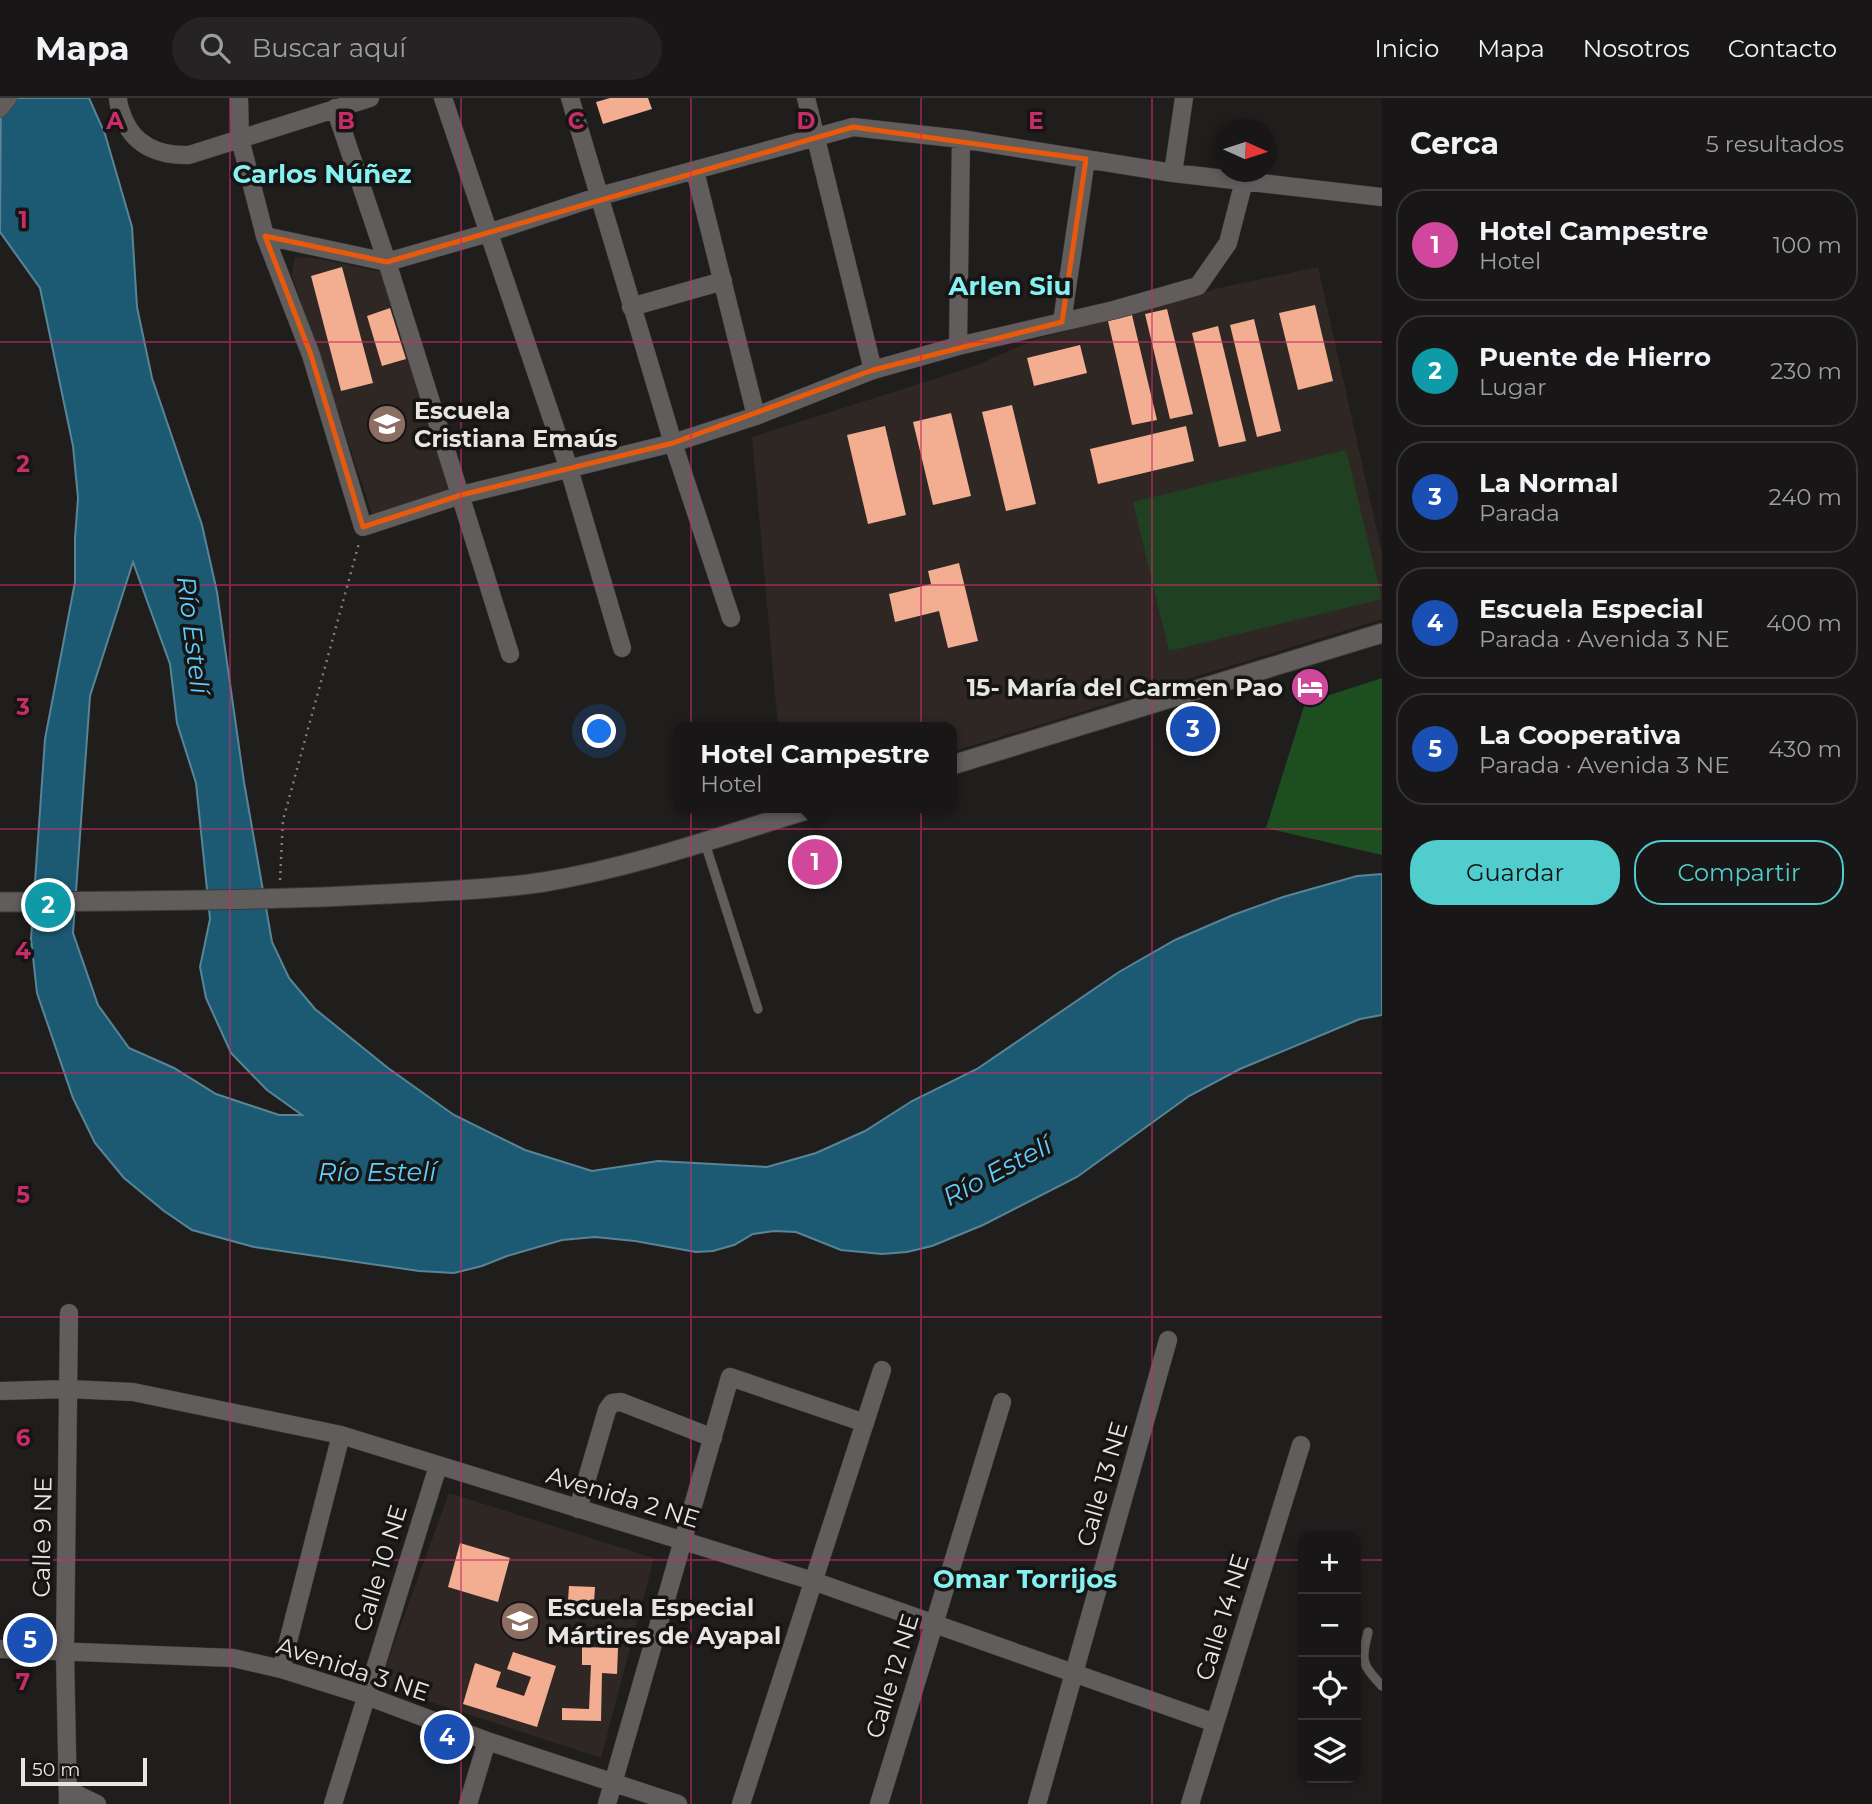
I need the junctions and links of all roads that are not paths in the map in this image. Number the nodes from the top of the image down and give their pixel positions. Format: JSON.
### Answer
{"nodes":[{"id":1,"x":8,"y":98,"type":"edge"},
{"id":2,"x":118,"y":98,"type":"edge"},
{"id":3,"x":239,"y":98,"type":"edge"},
{"id":4,"x":370,"y":98,"type":"edge"},
{"id":5,"x":443,"y":98,"type":"edge"},
{"id":6,"x":570,"y":98,"type":"edge"},
{"id":7,"x":806,"y":98,"type":"edge"},
{"id":8,"x":1184,"y":98,"type":"edge"},
{"id":9,"x":346,"y":103,"type":"edge"},
{"id":10,"x":0,"y":108,"type":"edge"},
{"id":11,"x":817,"y":138,"type":"junction"},
{"id":12,"x":240,"y":139,"type":"junction"},
{"id":13,"x":961,"y":139,"type":"junction"},
{"id":14,"x":1086,"y":159,"type":"junction"},
{"id":15,"x":695,"y":171,"type":"junction"},
{"id":16,"x":1172,"y":173,"type":"junction"},
{"id":17,"x":1214,"y":178,"type":"edge"},
{"id":18,"x":1244,"y":182,"type":"edge"},
{"id":19,"x":1253,"y":182,"type":"edge"},
{"id":20,"x":600,"y":196,"type":"junction"},
{"id":21,"x":1382,"y":197,"type":"edge"},
{"id":22,"x":488,"y":233,"type":"junction"},
{"id":23,"x":265,"y":236,"type":"junction"},
{"id":24,"x":387,"y":262,"type":"junction"},
{"id":25,"x":723,"y":281,"type":"junction"},
{"id":26,"x":631,"y":307,"type":"junction"},
{"id":27,"x":1062,"y":322,"type":"junction"},
{"id":28,"x":958,"y":346,"type":"junction"},
{"id":29,"x":873,"y":370,"type":"junction"},
{"id":30,"x":756,"y":415,"type":"junction"},
{"id":31,"x":673,"y":443,"type":"junction"},
{"id":32,"x":569,"y":469,"type":"junction"},
{"id":33,"x":461,"y":495,"type":"junction"},
{"id":34,"x":731,"y":618,"type":"dead end"},
{"id":35,"x":1382,"y":633,"type":"edge"},
{"id":36,"x":622,"y":648,"type":"dead end"},
{"id":37,"x":510,"y":654,"type":"dead end"},
{"id":38,"x":957,"y":763,"type":"edge"},
{"id":39,"x":798,"y":813,"type":"edge"},
{"id":40,"x":705,"y":843,"type":"junction"},
{"id":41,"x":0,"y":901,"type":"edge"},
{"id":42,"x":758,"y":1009,"type":"dead end"},
{"id":43,"x":69,"y":1314,"type":"dead end"},
{"id":44,"x":1168,"y":1340,"type":"dead end"},
{"id":45,"x":882,"y":1370,"type":"dead end"},
{"id":46,"x":68,"y":1389,"type":"junction"},
{"id":47,"x":0,"y":1391,"type":"edge"},
{"id":48,"x":1002,"y":1402,"type":"dead end"},
{"id":49,"x":865,"y":1423,"type":"junction"},
{"id":50,"x":341,"y":1435,"type":"junction"},
{"id":51,"x":713,"y":1438,"type":"junction"},
{"id":52,"x":1301,"y":1445,"type":"dead end"},
{"id":53,"x":438,"y":1466,"type":"junction"},
{"id":54,"x":578,"y":1508,"type":"junction"},
{"id":55,"x":683,"y":1541,"type":"junction"},
{"id":56,"x":813,"y":1581,"type":"junction"},
{"id":57,"x":934,"y":1625,"type":"junction"},
{"id":58,"x":1368,"y":1632,"type":"dead end"},
{"id":59,"x":0,"y":1649,"type":"edge"},
{"id":60,"x":65,"y":1651,"type":"junction"},
{"id":61,"x":281,"y":1668,"type":"junction"},
{"id":62,"x":1074,"y":1673,"type":"junction"},
{"id":63,"x":1382,"y":1686,"type":"edge"},
{"id":64,"x":367,"y":1696,"type":"junction"},
{"id":65,"x":1215,"y":1723,"type":"junction"},
{"id":66,"x":487,"y":1741,"type":"junction"},
{"id":67,"x":613,"y":1782,"type":"junction"},
{"id":68,"x":68,"y":1797,"type":"edge"},
{"id":69,"x":97,"y":1804,"type":"edge"},
{"id":70,"x":333,"y":1804,"type":"edge"},
{"id":71,"x":468,"y":1804,"type":"edge"},
{"id":72,"x":607,"y":1804,"type":"edge"},
{"id":73,"x":678,"y":1804,"type":"edge"},
{"id":74,"x":741,"y":1804,"type":"edge"},
{"id":75,"x":879,"y":1804,"type":"edge"},
{"id":76,"x":1037,"y":1804,"type":"edge"},
{"id":77,"x":1190,"y":1804,"type":"edge"}],
"edges":[{"from":1,"to":10,"type":"street"},
{"from":2,"to":12,"type":"street"},
{"from":3,"to":12,"type":"street"},
{"from":4,"to":9,"type":"street"},
{"from":5,"to":22,"type":"street"},
{"from":6,"to":20,"type":"street"},
{"from":7,"to":11,"type":"street"},
{"from":8,"to":16,"type":"street"},
{"from":9,"to":12,"type":"street"},
{"from":9,"to":24,"type":"street"},
{"from":11,"to":13,"type":"street"},
{"from":11,"to":15,"type":"street"},
{"from":11,"to":29,"type":"street"},
{"from":12,"to":23,"type":"street"},
{"from":13,"to":14,"type":"street"},
{"from":13,"to":28,"type":"street"},
{"from":14,"to":16,"type":"street"},
{"from":14,"to":27,"type":"street"},
{"from":15,"to":20,"type":"street"},
{"from":15,"to":25,"type":"street"},
{"from":16,"to":17,"type":"street"},
{"from":18,"to":27,"type":"street"},
{"from":19,"to":21,"type":"street"},
{"from":20,"to":22,"type":"street"},
{"from":20,"to":26,"type":"street"},
{"from":22,"to":24,"type":"street"},
{"from":22,"to":32,"type":"street"},
{"from":23,"to":24,"type":"street"},
{"from":23,"to":33,"type":"street"},
{"from":24,"to":33,"type":"street"},
{"from":25,"to":26,"type":"street"},
{"from":25,"to":30,"type":"street"},
{"from":26,"to":31,"type":"street"},
{"from":27,"to":28,"type":"street"},
{"from":28,"to":29,"type":"street"},
{"from":29,"to":30,"type":"street"},
{"from":30,"to":31,"type":"street"},
{"from":31,"to":32,"type":"street"},
{"from":31,"to":34,"type":"street"},
{"from":32,"to":33,"type":"street"},
{"from":32,"to":36,"type":"street"},
{"from":33,"to":37,"type":"street"},
{"from":35,"to":38,"type":"street"},
{"from":39,"to":40,"type":"street"},
{"from":40,"to":41,"type":"street"},
{"from":40,"to":42,"type":"lane"},
{"from":43,"to":46,"type":"street","name":"Calle 9 NE"},
{"from":44,"to":62,"type":"street","name":"Calle 13 NE"},
{"from":45,"to":49,"type":"street"},
{"from":46,"to":47,"type":"street","name":"Avenida 2 NE"},
{"from":46,"to":50,"type":"street","name":"Avenida 2 NE"},
{"from":46,"to":60,"type":"street","name":"Calle 9 NE"},
{"from":48,"to":57,"type":"street","name":"Calle 12 NE"},
{"from":49,"to":51,"type":"street"},
{"from":49,"to":56,"type":"street"},
{"from":50,"to":53,"type":"street","name":"Avenida 2 NE"},
{"from":50,"to":61,"type":"street"},
{"from":51,"to":54,"type":"street"},
{"from":51,"to":55,"type":"street"},
{"from":52,"to":65,"type":"street","name":"Calle 14 NE"},
{"from":53,"to":54,"type":"street","name":"Avenida 2 NE"},
{"from":53,"to":64,"type":"street","name":"Calle 10 NE"},
{"from":54,"to":55,"type":"street","name":"Avenida 2 NE"},
{"from":55,"to":56,"type":"street","name":"Avenida 2 NE"},
{"from":55,"to":67,"type":"street"},
{"from":56,"to":57,"type":"street","name":"Avenida 2 NE"},
{"from":56,"to":74,"type":"street"},
{"from":57,"to":62,"type":"street","name":"Avenida 2 NE"},
{"from":57,"to":75,"type":"street","name":"Calle 12 NE"},
{"from":58,"to":63,"type":"lane"},
{"from":59,"to":60,"type":"street","name":"Avenida 3 NE"},
{"from":60,"to":61,"type":"street","name":"Avenida 3 NE"},
{"from":60,"to":68,"type":"street","name":"Calle 9 NE"},
{"from":61,"to":64,"type":"street","name":"Avenida 3 NE"},
{"from":62,"to":65,"type":"street","name":"Avenida 2 NE"},
{"from":62,"to":76,"type":"street","name":"Calle 13 NE"},
{"from":64,"to":66,"type":"street","name":"Avenida 3 NE"},
{"from":64,"to":70,"type":"street","name":"Calle 10 NE"},
{"from":65,"to":77,"type":"street","name":"Calle 14 NE"},
{"from":66,"to":67,"type":"street","name":"Avenida 3 NE"},
{"from":66,"to":71,"type":"street"},
{"from":67,"to":72,"type":"street"},
{"from":67,"to":73,"type":"street","name":"Avenida 3 NE"},
{"from":68,"to":69,"type":"street"}]}
